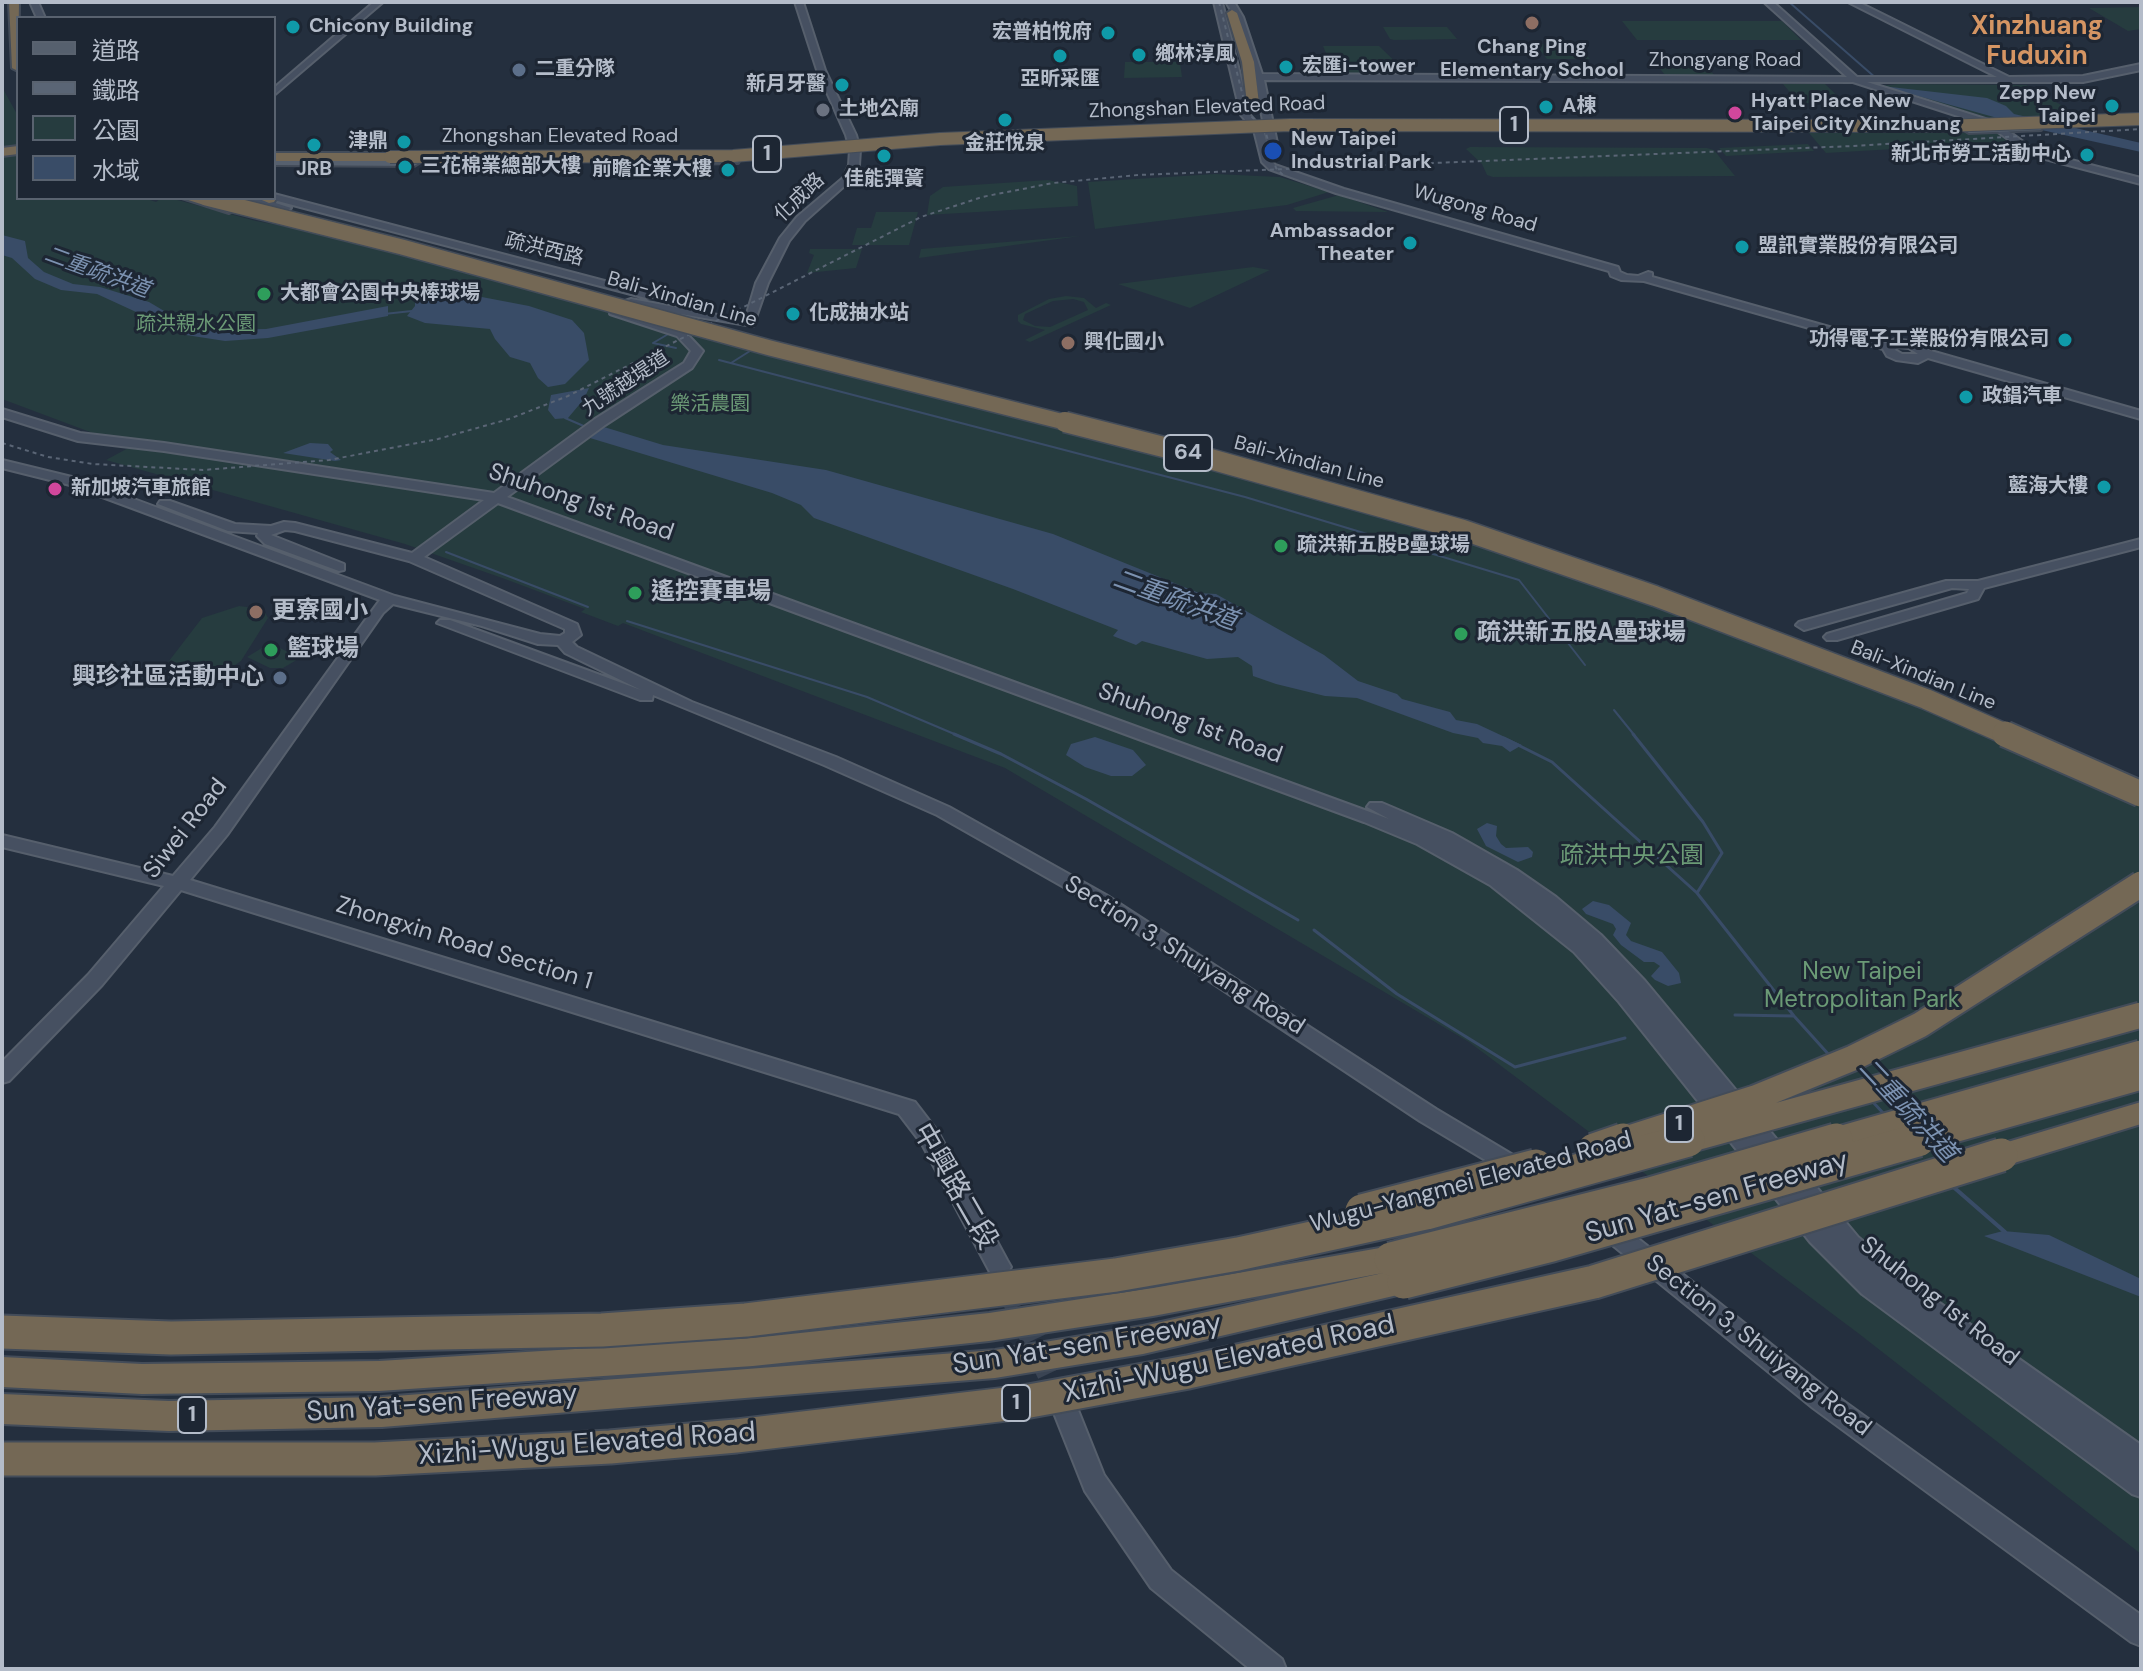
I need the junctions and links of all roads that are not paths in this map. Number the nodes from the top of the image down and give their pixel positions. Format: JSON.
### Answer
{"nodes":[{"id":1,"x":14,"y":2,"type":"edge"},
{"id":2,"x":379,"y":2,"type":"edge"},
{"id":3,"x":799,"y":2,"type":"edge"},
{"id":4,"x":1768,"y":2,"type":"edge"},
{"id":5,"x":1852,"y":2,"type":"edge"},
{"id":6,"x":1218,"y":4,"type":"edge"},
{"id":7,"x":1233,"y":6,"type":"edge"},
{"id":8,"x":16,"y":42,"type":"edge"},
{"id":9,"x":2141,"y":69,"type":"edge"},
{"id":10,"x":1260,"y":78,"type":"junction"},
{"id":11,"x":1863,"y":81,"type":"junction"},
{"id":12,"x":2012,"y":81,"type":"junction"},
{"id":13,"x":276,"y":90,"type":"edge"},
{"id":14,"x":2141,"y":120,"type":"edge"},
{"id":15,"x":2063,"y":124,"type":"junction"},
{"id":16,"x":2007,"y":126,"type":"junction"},
{"id":17,"x":1263,"y":127,"type":"junction"},
{"id":18,"x":1368,"y":127,"type":"junction"},
{"id":19,"x":857,"y":147,"type":"junction"},
{"id":20,"x":796,"y":150,"type":"junction"},
{"id":21,"x":390,"y":157,"type":"junction"},
{"id":22,"x":276,"y":158,"type":"edge"},
{"id":23,"x":276,"y":158,"type":"edge"},
{"id":24,"x":276,"y":158,"type":"edge"},
{"id":25,"x":276,"y":158,"type":"edge"},
{"id":26,"x":447,"y":159,"type":"junction"},
{"id":27,"x":2141,"y":181,"type":"edge"},
{"id":28,"x":197,"y":200,"type":"edge"},
{"id":29,"x":214,"y":200,"type":"edge"},
{"id":30,"x":230,"y":200,"type":"edge"},
{"id":31,"x":241,"y":200,"type":"edge"},
{"id":32,"x":257,"y":200,"type":"edge"},
{"id":33,"x":276,"y":200,"type":"edge"},
{"id":34,"x":276,"y":200,"type":"edge"},
{"id":35,"x":468,"y":249,"type":"junction"},
{"id":36,"x":461,"y":269,"type":"junction"},
{"id":37,"x":694,"y":320,"type":"junction"},
{"id":38,"x":749,"y":324,"type":"junction"},
{"id":39,"x":938,"y":391,"type":"junction"},
{"id":40,"x":2,"y":406,"type":"edge"},
{"id":41,"x":2,"y":413,"type":"edge"},
{"id":42,"x":2141,"y":417,"type":"edge"},
{"id":43,"x":2,"y":457,"type":"edge"},
{"id":44,"x":2,"y":464,"type":"edge"},
{"id":45,"x":75,"y":482,"type":"junction"},
{"id":46,"x":502,"y":495,"type":"junction"},
{"id":47,"x":111,"y":496,"type":"junction"},
{"id":48,"x":267,"y":529,"type":"junction"},
{"id":49,"x":2141,"y":543,"type":"edge"},
{"id":50,"x":414,"y":558,"type":"junction"},
{"id":51,"x":1978,"y":585,"type":"junction"},
{"id":52,"x":390,"y":599,"type":"junction"},
{"id":53,"x":1804,"y":625,"type":"dead end"},
{"id":54,"x":516,"y":632,"type":"junction"},
{"id":55,"x":1832,"y":637,"type":"dead end"},
{"id":56,"x":563,"y":641,"type":"junction"},
{"id":57,"x":589,"y":658,"type":"junction"},
{"id":58,"x":777,"y":742,"type":"junction"},
{"id":59,"x":2141,"y":784,"type":"edge"},
{"id":60,"x":2141,"y":794,"type":"edge"},
{"id":61,"x":2,"y":841,"type":"edge"},
{"id":62,"x":178,"y":883,"type":"junction"},
{"id":63,"x":2141,"y":884,"type":"edge"},
{"id":64,"x":2141,"y":1015,"type":"edge"},
{"id":65,"x":2141,"y":1053,"type":"edge"},
{"id":66,"x":2,"y":1075,"type":"edge"},
{"id":67,"x":2141,"y":1077,"type":"edge"},
{"id":68,"x":907,"y":1108,"type":"joint"},
{"id":69,"x":2141,"y":1113,"type":"edge"},
{"id":70,"x":2141,"y":1124,"type":"edge"},
{"id":71,"x":2001,"y":1155,"type":"junction"},
{"id":72,"x":1175,"y":1265,"type":"junction"},
{"id":73,"x":999,"y":1267,"type":"tunnel mouth"},
{"id":74,"x":1398,"y":1271,"type":"junction"},
{"id":75,"x":2,"y":1332,"type":"edge"},
{"id":76,"x":2,"y":1372,"type":"edge"},
{"id":77,"x":1063,"y":1403,"type":"tunnel mouth"},
{"id":78,"x":2,"y":1409,"type":"edge"},
{"id":79,"x":2,"y":1459,"type":"edge"},
{"id":80,"x":2141,"y":1460,"type":"edge"},
{"id":81,"x":2141,"y":1485,"type":"edge"},
{"id":82,"x":2140,"y":1631,"type":"edge"},
{"id":83,"x":1272,"y":1669,"type":"edge"}],
"edges":[{"from":1,"to":8,"type":"highway"},
{"from":2,"to":13,"type":"street"},
{"from":3,"to":19,"type":"street"},
{"from":4,"to":11,"type":"street"},
{"from":5,"to":12,"type":"street"},
{"from":6,"to":7,"type":"street"},
{"from":6,"to":17,"type":"street"},
{"from":7,"to":10,"type":"street"},
{"from":7,"to":17,"type":"street"},
{"from":7,"to":18,"type":"highway","bridge":true},
{"from":9,"to":12,"type":"street","name":"Zhongyang Road"},
{"from":10,"to":11,"type":"street","name":"Zhongyang Road"},
{"from":10,"to":17,"type":"street"},
{"from":11,"to":12,"type":"street","name":"Zhongyang Road"},
{"from":11,"to":16,"type":"street"},
{"from":14,"to":15,"type":"highway"},
{"from":14,"to":18,"type":"highway","name":"Zhongshan Elevated Road","number":"1","bridge":true},
{"from":14,"to":21,"type":"highway","name":"Zhongshan Elevated Road","number":"1","bridge":true},
{"from":15,"to":16,"type":"main road","number":"1","bridge":true},
{"from":15,"to":16,"type":"main road","number":"1","bridge":true},
{"from":15,"to":16,"type":"main road","number":"1","bridge":true},
{"from":16,"to":17,"type":"main road","number":"1"},
{"from":16,"to":27,"type":"street"},
{"from":17,"to":19,"type":"main road","number":"1"},
{"from":17,"to":19,"type":"highway","bridge":true},
{"from":17,"to":42,"type":"street","name":"Wugong Road"},
{"from":18,"to":19,"type":"highway","name":"Zhongshan Elevated Road","number":"1","bridge":true},
{"from":19,"to":20,"type":"main road","number":"1"},
{"from":19,"to":22,"type":"highway","name":"Zhongshan Elevated Road","number":"1","bridge":true},
{"from":19,"to":26,"type":"main road","number":"1"},
{"from":19,"to":38,"type":"street","name":"化成路"},
{"from":20,"to":21,"type":"highway","bridge":true},
{"from":20,"to":26,"type":"main road","number":"1"},
{"from":21,"to":23,"type":"highway","name":"Zhongshan Elevated Road","number":"1"},
{"from":24,"to":26,"type":"highway"},
{"from":25,"to":26,"type":"main road","number":"1"},
{"from":28,"to":36,"type":"highway","bridge":true},
{"from":29,"to":39,"type":"highway","name":"Bali-Xindian Line","number":"64","bridge":true},
{"from":30,"to":36,"type":"highway","bridge":true},
{"from":31,"to":37,"type":"highway","name":"Bali-Xindian Line","number":"64","bridge":true},
{"from":32,"to":35,"type":"street"},
{"from":33,"to":37,"type":"highway"},
{"from":34,"to":35,"type":"street"},
{"from":35,"to":38,"type":"street","name":"疏洪西路"},
{"from":36,"to":39,"type":"highway","bridge":true},
{"from":37,"to":59,"type":"highway","name":"Bali-Xindian Line","number":"64","bridge":true},
{"from":38,"to":46,"type":"street","name":"九號越堤道"},
{"from":39,"to":60,"type":"highway","name":"Bali-Xindian Line","number":"64","bridge":true},
{"from":40,"to":46,"type":"street","name":"Shuhong 1st Road"},
{"from":41,"to":46,"type":"street","name":"Shuhong 1st Road"},
{"from":43,"to":45,"type":"street"},
{"from":44,"to":45,"type":"street"},
{"from":45,"to":47,"type":"street"},
{"from":46,"to":50,"type":"street"},
{"from":46,"to":80,"type":"street","name":"Shuhong 1st Road"},
{"from":46,"to":81,"type":"street","name":"Shuhong 1st Road"},
{"from":47,"to":48,"type":"street"},
{"from":47,"to":52,"type":"street","name":"Section 3, Shuiyang Road"},
{"from":48,"to":50,"type":"street"},
{"from":48,"to":52,"type":"street"},
{"from":49,"to":51,"type":"street"},
{"from":50,"to":56,"type":"street"},
{"from":51,"to":53,"type":"street"},
{"from":51,"to":55,"type":"street"},
{"from":52,"to":54,"type":"street","name":"Section 3, Shuiyang Road"},
{"from":52,"to":58,"type":"street"},
{"from":52,"to":62,"type":"street","name":"Siwei Road"},
{"from":54,"to":56,"type":"street","name":"Section 3, Shuiyang Road"},
{"from":54,"to":57,"type":"street"},
{"from":56,"to":57,"type":"street","name":"Section 3, Shuiyang Road"},
{"from":57,"to":58,"type":"street","name":"Section 3, Shuiyang Road"},
{"from":58,"to":82,"type":"street","name":"Section 3, Shuiyang Road"},
{"from":61,"to":62,"type":"street","name":"Zhongxin Road Section 1"},
{"from":62,"to":66,"type":"street","name":"Siwei Road"},
{"from":62,"to":68,"type":"street","name":"Zhongxin Road Section 1"},
{"from":63,"to":72,"type":"highway","name":"Wugu-Yangmei Elevated Road","number":"1","bridge":true},
{"from":64,"to":72,"type":"highway","number":"1","bridge":true},
{"from":65,"to":74,"type":"highway","name":"Sun Yat-sen Freeway","number":"1","bridge":true},
{"from":67,"to":74,"type":"highway","name":"Sun Yat-sen Freeway","number":"1","bridge":true},
{"from":68,"to":73,"type":"street","name":"中興路二段"},
{"from":69,"to":71,"type":"highway","name":"Xizhi-Wugu Elevated Road","number":"1"},
{"from":70,"to":71,"type":"highway","number":"1"},
{"from":71,"to":79,"type":"highway","name":"Xizhi-Wugu Elevated Road","number":"1","bridge":true},
{"from":72,"to":75,"type":"highway","number":"1","bridge":true},
{"from":74,"to":76,"type":"highway","name":"Sun Yat-sen Freeway","number":"1"},
{"from":74,"to":78,"type":"highway","name":"Sun Yat-sen Freeway","number":"1"},
{"from":77,"to":83,"type":"street"}]}
